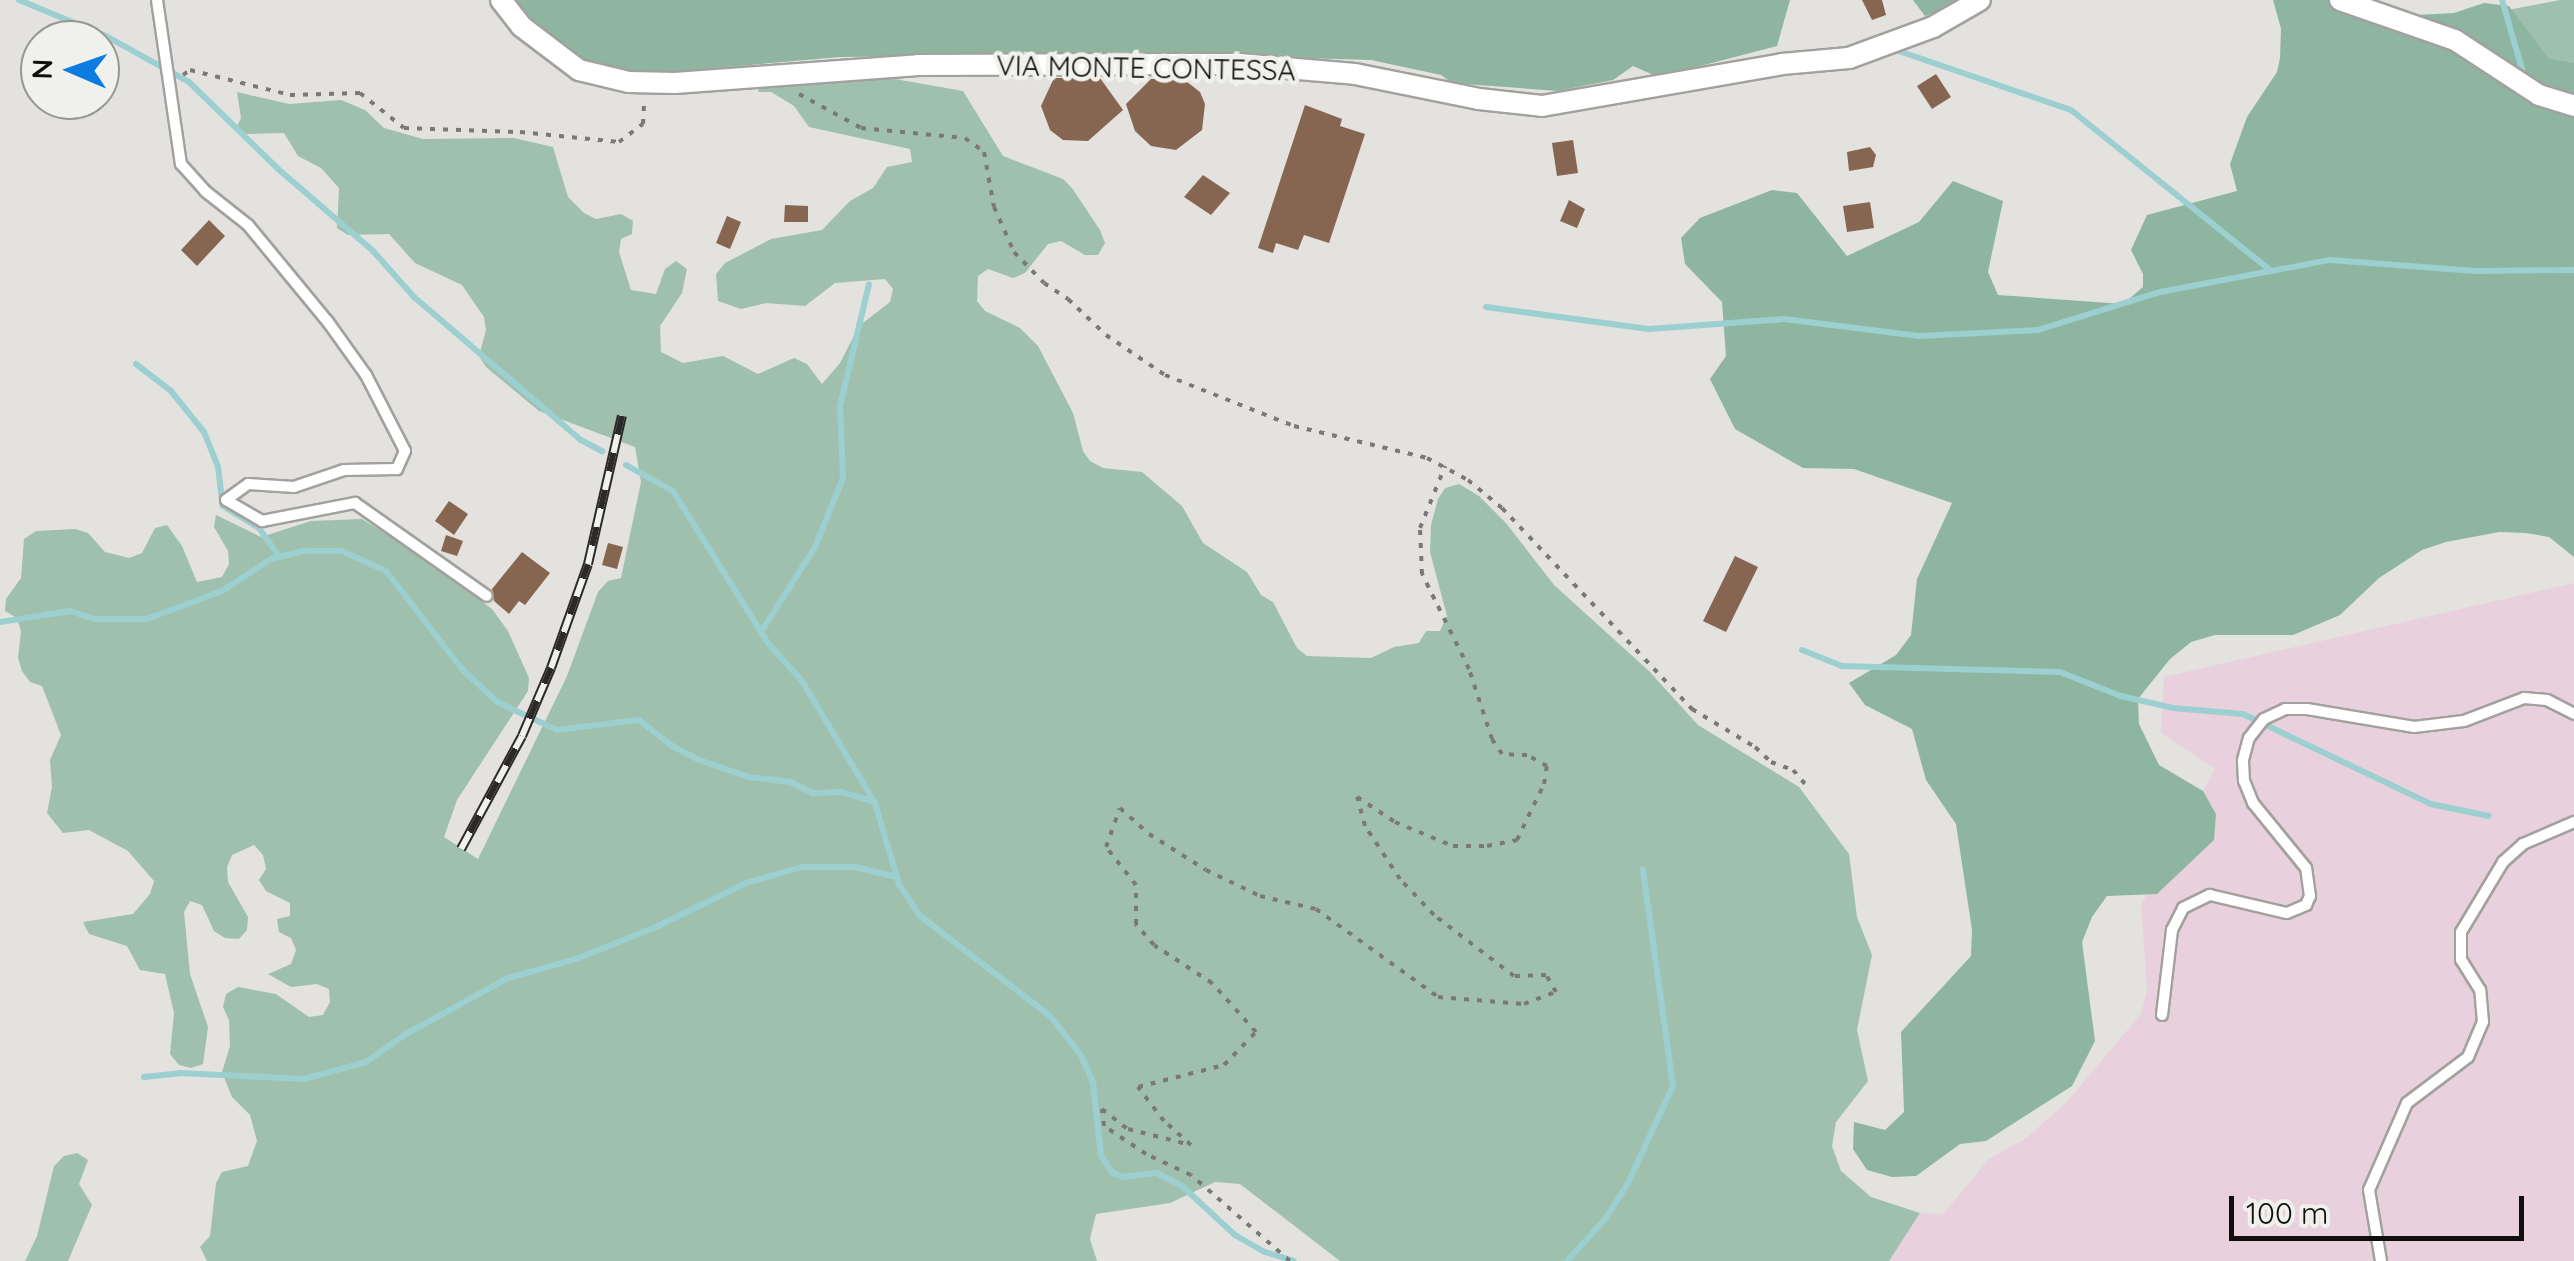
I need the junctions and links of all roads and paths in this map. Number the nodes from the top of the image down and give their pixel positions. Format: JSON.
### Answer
{"nodes":[{"id":1,"x":157,"y":0,"type":"edge"},
{"id":2,"x":501,"y":0,"type":"edge"},
{"id":3,"x":1980,"y":0,"type":"edge"},
{"id":4,"x":2340,"y":0,"type":"edge"},
{"id":5,"x":644,"y":82,"type":"junction"},
{"id":6,"x":169,"y":88,"type":"junction"},
{"id":7,"x":796,"y":92,"type":"dead end"},
{"id":8,"x":2574,"y":106,"type":"edge"},
{"id":9,"x":1445,"y":466,"type":"junction"},
{"id":10,"x":487,"y":596,"type":"dead end"},
{"id":11,"x":2574,"y":714,"type":"edge"},
{"id":12,"x":1806,"y":785,"type":"dead end"},
{"id":13,"x":2574,"y":822,"type":"edge"},
{"id":14,"x":2162,"y":1015,"type":"dead end"},
{"id":15,"x":1290,"y":1261,"type":"edge"},
{"id":16,"x":2381,"y":1261,"type":"edge"}],
"edges":[{"from":1,"to":6,"type":"lane"},
{"from":2,"to":5,"type":"street","name":"VIA MONTE CONTESSA"},
{"from":3,"to":5,"type":"street","name":"VIA MONTE CONTESSA"},
{"from":4,"to":8,"type":"street"},
{"from":5,"to":6,"type":"path"},
{"from":6,"to":10,"type":"lane"},
{"from":7,"to":9,"type":"path"},
{"from":9,"to":12,"type":"path"},
{"from":9,"to":15,"type":"path"},
{"from":11,"to":14,"type":"lane"},
{"from":13,"to":16,"type":"lane"}]}
